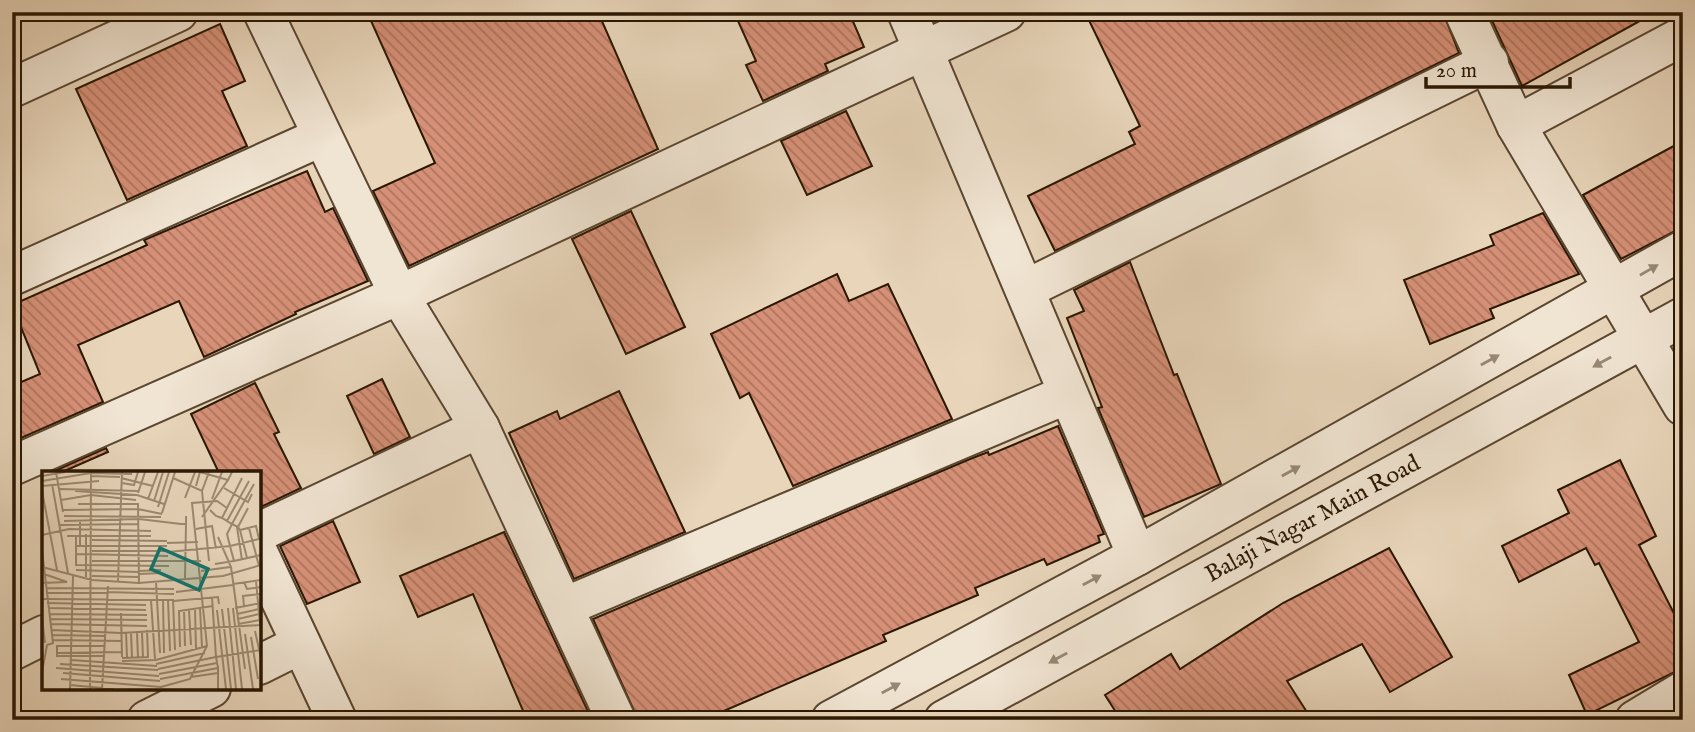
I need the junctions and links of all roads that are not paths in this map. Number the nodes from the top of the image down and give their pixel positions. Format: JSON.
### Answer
{"nodes":[{"id":1,"x":178,"y":12,"type":"edge"},
{"id":2,"x":263,"y":12,"type":"edge"},
{"id":3,"x":907,"y":12,"type":"edge"},
{"id":4,"x":1006,"y":12,"type":"edge"},
{"id":5,"x":1464,"y":12,"type":"edge"},
{"id":6,"x":1683,"y":36,"type":"edge"},
{"id":7,"x":924,"y":51,"type":"junction"},
{"id":8,"x":1489,"y":62,"type":"junction"},
{"id":9,"x":12,"y":89,"type":"edge"},
{"id":10,"x":1517,"y":125,"type":"junction"},
{"id":11,"x":321,"y":137,"type":"junction"},
{"id":12,"x":1683,"y":250,"type":"edge"},
{"id":13,"x":12,"y":276,"type":"edge"},
{"id":14,"x":1026,"y":289,"type":"junction"},
{"id":15,"x":1615,"y":290,"type":"junction"},
{"id":16,"x":399,"y":295,"type":"junction"},
{"id":17,"x":1683,"y":317,"type":"edge"},
{"id":18,"x":1644,"y":339,"type":"junction"},
{"id":19,"x":1068,"y":394,"type":"junction"},
{"id":20,"x":1683,"y":406,"type":"edge"},
{"id":21,"x":480,"y":428,"type":"junction"},
{"id":22,"x":12,"y":466,"type":"edge"},
{"id":23,"x":261,"y":531,"type":"edge"},
{"id":24,"x":1137,"y":556,"type":"junction"},
{"id":25,"x":261,"y":558,"type":"edge"},
{"id":26,"x":564,"y":607,"type":"junction"},
{"id":27,"x":42,"y":636,"type":"edge"},
{"id":28,"x":301,"y":644,"type":"junction"},
{"id":29,"x":12,"y":650,"type":"edge"},
{"id":30,"x":261,"y":664,"type":"edge"},
{"id":31,"x":207,"y":690,"type":"edge"},
{"id":32,"x":1683,"y":691,"type":"edge"},
{"id":33,"x":147,"y":720,"type":"edge"},
{"id":34,"x":337,"y":720,"type":"edge"},
{"id":35,"x":616,"y":720,"type":"edge"},
{"id":36,"x":831,"y":720,"type":"edge"},
{"id":37,"x":944,"y":720,"type":"edge"},
{"id":38,"x":1635,"y":720,"type":"edge"}],
"edges":[{"from":1,"to":9,"type":"street"},
{"from":2,"to":11,"type":"street"},
{"from":3,"to":7,"type":"street"},
{"from":4,"to":7,"type":"street"},
{"from":5,"to":8,"type":"street"},
{"from":6,"to":10,"type":"street"},
{"from":7,"to":14,"type":"street"},
{"from":7,"to":16,"type":"street"},
{"from":8,"to":10,"type":"street"},
{"from":8,"to":14,"type":"street"},
{"from":10,"to":15,"type":"street"},
{"from":11,"to":13,"type":"street"},
{"from":11,"to":16,"type":"street"},
{"from":15,"to":12,"type":"street","one_way":true},
{"from":14,"to":19,"type":"street"},
{"from":15,"to":18,"type":"street"},
{"from":24,"to":15,"type":"street","one_way":true},
{"from":16,"to":21,"type":"street"},
{"from":16,"to":22,"type":"street"},
{"from":17,"to":18,"type":"street","name":"Balaji Nagar Main Road"},
{"from":18,"to":20,"type":"street"},
{"from":18,"to":37,"type":"street","name":"Balaji Nagar Main Road","one_way":true},
{"from":19,"to":24,"type":"street"},
{"from":19,"to":26,"type":"street"},
{"from":21,"to":23,"type":"street"},
{"from":21,"to":26,"type":"street"},
{"from":36,"to":24,"type":"street","one_way":true},
{"from":25,"to":28,"type":"street"},
{"from":26,"to":35,"type":"street"},
{"from":27,"to":29,"type":"street"},
{"from":28,"to":30,"type":"street"},
{"from":28,"to":34,"type":"street"},
{"from":31,"to":33,"type":"street"},
{"from":32,"to":38,"type":"street"}]}
